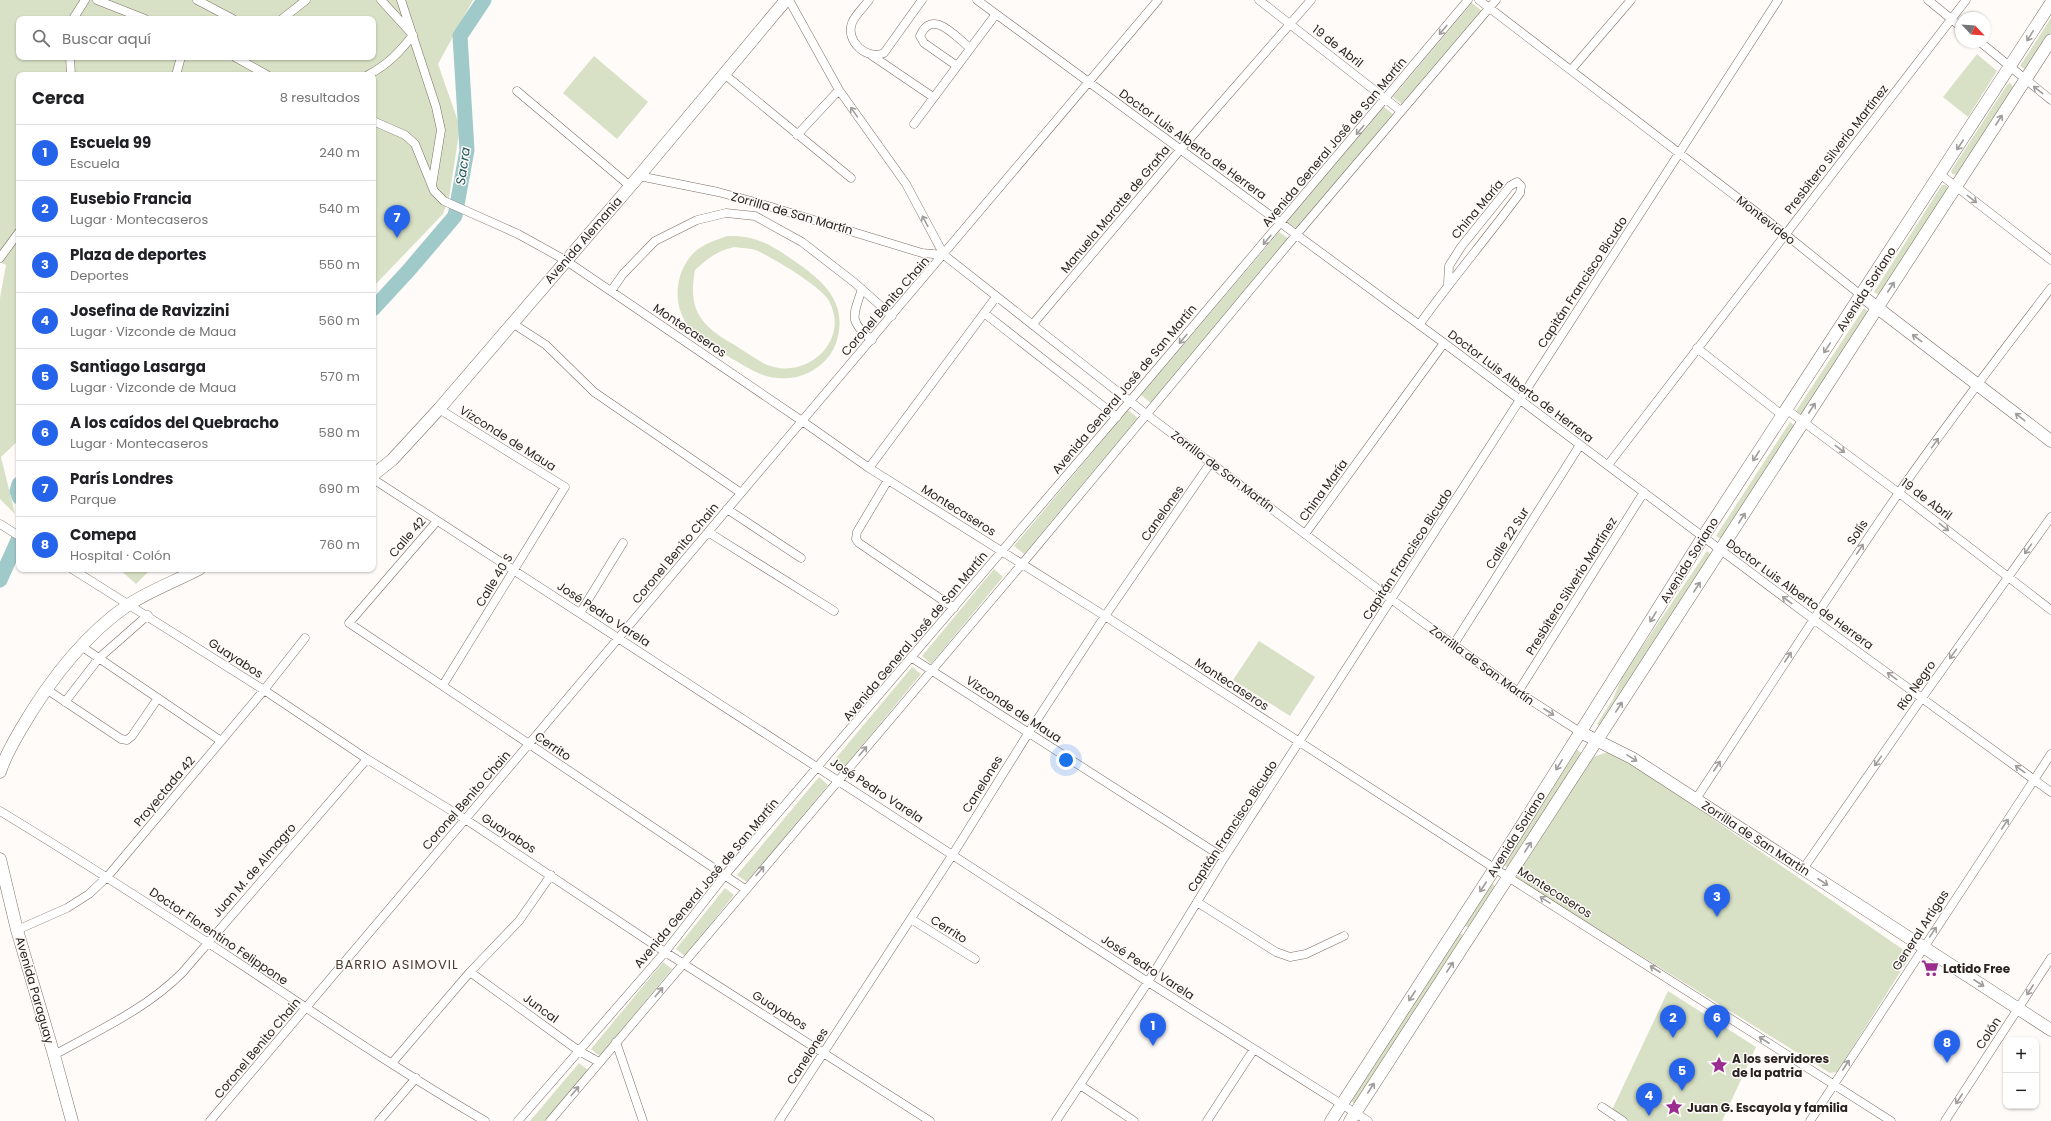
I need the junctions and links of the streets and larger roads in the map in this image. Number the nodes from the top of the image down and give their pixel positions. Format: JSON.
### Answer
{"nodes":[{"id":1,"x":85,"y":0,"type":"edge"},
{"id":2,"x":97,"y":0,"type":"edge"},
{"id":3,"x":197,"y":0,"type":"edge"},
{"id":4,"x":306,"y":0,"type":"edge"},
{"id":5,"x":381,"y":0,"type":"edge"},
{"id":6,"x":401,"y":0,"type":"edge"},
{"id":7,"x":788,"y":0,"type":"edge"},
{"id":8,"x":869,"y":0,"type":"edge"},
{"id":9,"x":922,"y":0,"type":"edge"},
{"id":10,"x":977,"y":0,"type":"edge"},
{"id":11,"x":1158,"y":0,"type":"edge"},
{"id":12,"x":1259,"y":0,"type":"edge"},
{"id":13,"x":1311,"y":0,"type":"edge"},
{"id":14,"x":1468,"y":0,"type":"edge"},
{"id":15,"x":1479,"y":0,"type":"edge"},
{"id":16,"x":1496,"y":0,"type":"edge"},
{"id":17,"x":1631,"y":0,"type":"edge"},
{"id":18,"x":1778,"y":0,"type":"edge"},
{"id":19,"x":1928,"y":0,"type":"edge"},
{"id":20,"x":1966,"y":0,"type":"edge"},
{"id":21,"x":2051,"y":3,"type":"edge"},
{"id":22,"x":1490,"y":8,"type":"junction"},
{"id":23,"x":996,"y":14,"type":"junction"},
{"id":24,"x":75,"y":16,"type":"edge"},
{"id":25,"x":137,"y":16,"type":"edge"},
{"id":26,"x":227,"y":16,"type":"edge"},
{"id":27,"x":286,"y":16,"type":"edge"},
{"id":28,"x":1952,"y":19,"type":"junction"},
{"id":29,"x":1955,"y":22,"type":"edge"},
{"id":30,"x":1291,"y":24,"type":"junction"},
{"id":31,"x":412,"y":35,"type":"junction"},
{"id":32,"x":2051,"y":40,"type":"edge"},
{"id":33,"x":970,"y":48,"type":"junction"},
{"id":34,"x":1987,"y":48,"type":"edge"},
{"id":35,"x":871,"y":55,"type":"junction"},
{"id":36,"x":70,"y":60,"type":"edge"},
{"id":37,"x":180,"y":60,"type":"edge"},
{"id":38,"x":240,"y":60,"type":"edge"},
{"id":39,"x":957,"y":66,"type":"junction"},
{"id":40,"x":2011,"y":67,"type":"junction"},
{"id":41,"x":1571,"y":70,"type":"junction"},
{"id":42,"x":71,"y":72,"type":"edge"},
{"id":43,"x":177,"y":72,"type":"edge"},
{"id":44,"x":262,"y":72,"type":"edge"},
{"id":45,"x":373,"y":72,"type":"edge"},
{"id":46,"x":724,"y":74,"type":"junction"},
{"id":47,"x":2025,"y":80,"type":"junction"},
{"id":48,"x":1089,"y":82,"type":"junction"},
{"id":49,"x":839,"y":90,"type":"junction"},
{"id":50,"x":516,"y":91,"type":"dead end"},
{"id":51,"x":933,"y":97,"type":"junction"},
{"id":52,"x":1385,"y":99,"type":"junction"},
{"id":53,"x":2051,"y":100,"type":"edge"},
{"id":54,"x":1401,"y":112,"type":"junction"},
{"id":55,"x":376,"y":122,"type":"edge"},
{"id":56,"x":914,"y":124,"type":"dead end"},
{"id":57,"x":797,"y":135,"type":"junction"},
{"id":58,"x":1180,"y":150,"type":"junction"},
{"id":59,"x":1679,"y":153,"type":"junction"},
{"id":60,"x":1941,"y":175,"type":"junction"},
{"id":61,"x":639,"y":176,"type":"junction"},
{"id":62,"x":851,"y":178,"type":"dead end"},
{"id":63,"x":432,"y":185,"type":"junction"},
{"id":64,"x":630,"y":186,"type":"junction"},
{"id":65,"x":1956,"y":187,"type":"junction"},
{"id":66,"x":1281,"y":223,"type":"junction"},
{"id":67,"x":1785,"y":234,"type":"junction"},
{"id":68,"x":1296,"y":235,"type":"junction"},
{"id":69,"x":16,"y":245,"type":"edge"},
{"id":70,"x":944,"y":255,"type":"junction"},
{"id":71,"x":0,"y":258,"type":"edge"},
{"id":72,"x":565,"y":260,"type":"junction"},
{"id":73,"x":2051,"y":260,"type":"edge"},
{"id":74,"x":1448,"y":283,"type":"junction"},
{"id":75,"x":2051,"y":288,"type":"edge"},
{"id":76,"x":862,"y":289,"type":"junction"},
{"id":77,"x":611,"y":291,"type":"junction"},
{"id":78,"x":1862,"y":296,"type":"junction"},
{"id":79,"x":996,"y":297,"type":"junction"},
{"id":80,"x":1878,"y":308,"type":"junction"},
{"id":81,"x":984,"y":313,"type":"junction"},
{"id":82,"x":892,"y":316,"type":"junction"},
{"id":83,"x":512,"y":322,"type":"junction"},
{"id":84,"x":1033,"y":324,"type":"junction"},
{"id":85,"x":1419,"y":325,"type":"junction"},
{"id":86,"x":872,"y":340,"type":"junction"},
{"id":87,"x":1444,"y":343,"type":"junction"},
{"id":88,"x":1697,"y":348,"type":"junction"},
{"id":89,"x":1977,"y":384,"type":"junction"},
{"id":90,"x":1130,"y":401,"type":"junction"},
{"id":91,"x":1520,"y":401,"type":"junction"},
{"id":92,"x":439,"y":409,"type":"junction"},
{"id":93,"x":1784,"y":412,"type":"junction"},
{"id":94,"x":1146,"y":414,"type":"junction"},
{"id":95,"x":1117,"y":416,"type":"junction"},
{"id":96,"x":802,"y":421,"type":"junction"},
{"id":97,"x":1804,"y":422,"type":"junction"},
{"id":98,"x":2051,"y":442,"type":"edge"},
{"id":99,"x":1580,"y":445,"type":"junction"},
{"id":100,"x":1211,"y":462,"type":"junction"},
{"id":101,"x":1608,"y":465,"type":"junction"},
{"id":102,"x":869,"y":468,"type":"junction"},
{"id":103,"x":376,"y":473,"type":"edge"},
{"id":104,"x":888,"y":480,"type":"junction"},
{"id":105,"x":376,"y":481,"type":"edge"},
{"id":106,"x":565,"y":487,"type":"joint"},
{"id":107,"x":1644,"y":492,"type":"junction"},
{"id":108,"x":741,"y":493,"type":"junction"},
{"id":109,"x":1899,"y":493,"type":"junction"},
{"id":110,"x":727,"y":509,"type":"junction"},
{"id":111,"x":2051,"y":517,"type":"edge"},
{"id":112,"x":437,"y":521,"type":"junction"},
{"id":113,"x":0,"y":524,"type":"edge"},
{"id":114,"x":708,"y":532,"type":"junction"},
{"id":115,"x":16,"y":534,"type":"edge"},
{"id":116,"x":1305,"y":534,"type":"junction"},
{"id":117,"x":1703,"y":537,"type":"junction"},
{"id":118,"x":623,"y":543,"type":"dead end"},
{"id":119,"x":1721,"y":550,"type":"junction"},
{"id":120,"x":1002,"y":551,"type":"junction"},
{"id":121,"x":801,"y":558,"type":"dead end"},
{"id":122,"x":1022,"y":564,"type":"junction"},
{"id":123,"x":514,"y":571,"type":"junction"},
{"id":124,"x":77,"y":572,"type":"edge"},
{"id":125,"x":193,"y":572,"type":"edge"},
{"id":126,"x":2008,"y":577,"type":"junction"},
{"id":127,"x":1391,"y":599,"type":"junction"},
{"id":128,"x":130,"y":604,"type":"junction"},
{"id":129,"x":954,"y":608,"type":"junction"},
{"id":130,"x":2051,"y":610,"type":"edge"},
{"id":131,"x":834,"y":611,"type":"dead end"},
{"id":132,"x":580,"y":613,"type":"junction"},
{"id":133,"x":148,"y":615,"type":"junction"},
{"id":134,"x":1105,"y":616,"type":"junction"},
{"id":135,"x":1813,"y":619,"type":"junction"},
{"id":136,"x":349,"y":623,"type":"joint"},
{"id":137,"x":305,"y":638,"type":"dead end"},
{"id":138,"x":620,"y":638,"type":"junction"},
{"id":139,"x":1454,"y":644,"type":"junction"},
{"id":140,"x":80,"y":646,"type":"junction"},
{"id":141,"x":99,"y":658,"type":"junction"},
{"id":142,"x":912,"y":658,"type":"junction"},
{"id":143,"x":931,"y":670,"type":"junction"},
{"id":144,"x":443,"y":685,"type":"junction"},
{"id":145,"x":46,"y":689,"type":"junction"},
{"id":146,"x":264,"y":690,"type":"junction"},
{"id":147,"x":1518,"y":692,"type":"junction"},
{"id":148,"x":158,"y":698,"type":"junction"},
{"id":149,"x":1922,"y":698,"type":"junction"},
{"id":150,"x":65,"y":702,"type":"junction"},
{"id":151,"x":1028,"y":732,"type":"junction"},
{"id":152,"x":1580,"y":732,"type":"junction"},
{"id":153,"x":1597,"y":740,"type":"junction"},
{"id":154,"x":221,"y":741,"type":"junction"},
{"id":155,"x":1300,"y":743,"type":"junction"},
{"id":156,"x":529,"y":745,"type":"junction"},
{"id":157,"x":2051,"y":754,"type":"edge"},
{"id":158,"x":367,"y":759,"type":"junction"},
{"id":159,"x":819,"y":767,"type":"junction"},
{"id":160,"x":0,"y":772,"type":"edge"},
{"id":161,"x":838,"y":780,"type":"junction"},
{"id":162,"x":2034,"y":780,"type":"junction"},
{"id":163,"x":2051,"y":792,"type":"edge"},
{"id":164,"x":1696,"y":799,"type":"junction"},
{"id":165,"x":0,"y":811,"type":"edge"},
{"id":166,"x":465,"y":819,"type":"junction"},
{"id":167,"x":953,"y":854,"type":"junction"},
{"id":168,"x":1224,"y":858,"type":"junction"},
{"id":169,"x":0,"y":859,"type":"edge"},
{"id":170,"x":1495,"y":868,"type":"junction"},
{"id":171,"x":1803,"y":869,"type":"junction"},
{"id":172,"x":551,"y":875,"type":"junction"},
{"id":173,"x":725,"y":875,"type":"junction"},
{"id":174,"x":108,"y":876,"type":"junction"},
{"id":175,"x":1508,"y":877,"type":"junction"},
{"id":176,"x":745,"y":889,"type":"junction"},
{"id":177,"x":1197,"y":902,"type":"junction"},
{"id":178,"x":911,"y":919,"type":"junction"},
{"id":179,"x":1459,"y":923,"type":"junction"},
{"id":180,"x":18,"y":930,"type":"junction"},
{"id":181,"x":1473,"y":931,"type":"junction"},
{"id":182,"x":1344,"y":936,"type":"dead end"},
{"id":183,"x":207,"y":942,"type":"junction"},
{"id":184,"x":1923,"y":947,"type":"junction"},
{"id":185,"x":666,"y":952,"type":"junction"},
{"id":186,"x":2051,"y":958,"type":"edge"},
{"id":187,"x":975,"y":959,"type":"dead end"},
{"id":188,"x":683,"y":963,"type":"junction"},
{"id":189,"x":470,"y":972,"type":"junction"},
{"id":190,"x":1148,"y":982,"type":"junction"},
{"id":191,"x":306,"y":1008,"type":"junction"},
{"id":192,"x":2018,"y":1008,"type":"junction"},
{"id":193,"x":2051,"y":1030,"type":"edge"},
{"id":194,"x":616,"y":1042,"type":"junction"},
{"id":195,"x":1254,"y":1050,"type":"junction"},
{"id":196,"x":580,"y":1051,"type":"junction"},
{"id":197,"x":823,"y":1052,"type":"junction"},
{"id":198,"x":54,"y":1055,"type":"junction"},
{"id":199,"x":598,"y":1062,"type":"junction"},
{"id":200,"x":392,"y":1063,"type":"junction"},
{"id":201,"x":416,"y":1078,"type":"junction"},
{"id":202,"x":1833,"y":1085,"type":"junction"},
{"id":203,"x":1080,"y":1086,"type":"junction"},
{"id":204,"x":1342,"y":1105,"type":"junction"},
{"id":205,"x":1602,"y":1107,"type":"dead end"},
{"id":206,"x":1353,"y":1117,"type":"edge"},
{"id":207,"x":72,"y":1121,"type":"edge"},
{"id":208,"x":210,"y":1121,"type":"edge"},
{"id":209,"x":379,"y":1121,"type":"edge"},
{"id":210,"x":485,"y":1121,"type":"edge"},
{"id":211,"x":518,"y":1121,"type":"edge"},
{"id":212,"x":550,"y":1121,"type":"edge"},
{"id":213,"x":643,"y":1121,"type":"edge"},
{"id":214,"x":779,"y":1121,"type":"edge"},
{"id":215,"x":930,"y":1121,"type":"edge"},
{"id":216,"x":1056,"y":1121,"type":"edge"},
{"id":217,"x":1134,"y":1121,"type":"edge"},
{"id":218,"x":1207,"y":1121,"type":"edge"},
{"id":219,"x":1332,"y":1121,"type":"edge"},
{"id":220,"x":1368,"y":1121,"type":"edge"},
{"id":221,"x":1623,"y":1121,"type":"edge"},
{"id":222,"x":1810,"y":1121,"type":"edge"},
{"id":223,"x":1891,"y":1121,"type":"edge"},
{"id":224,"x":1945,"y":1121,"type":"edge"}],
"edges":[{"from":1,"to":24,"type":"street"},
{"from":2,"to":25,"type":"street"},
{"from":3,"to":26,"type":"street"},
{"from":4,"to":27,"type":"street"},
{"from":5,"to":31,"type":"street"},
{"from":6,"to":31,"type":"street"},
{"from":7,"to":46,"type":"street","name":"Avenida Alemania"},
{"from":7,"to":49,"type":"street","name":"Zorrilla de San Martín"},
{"from":8,"to":35,"type":"street"},
{"from":9,"to":35,"type":"street"},
{"from":10,"to":23,"type":"street","name":"Doctor Luis Alberto de Herrera"},
{"from":11,"to":48,"type":"street","name":"Coronel Benito Chain"},
{"from":12,"to":30,"type":"street","name":"19 de Abril"},
{"from":13,"to":30,"type":"street","name":"Manuela Marotte de Graña"},
{"from":14,"to":52,"type":"street","name":"Avenida General José de San Martín","one_way":true},
{"from":15,"to":22,"type":"street","name":"Montevideo"},
{"from":16,"to":22,"type":"street"},
{"from":17,"to":41,"type":"street"},
{"from":18,"to":59,"type":"street","name":"Capitán Francisco Bicudo"},
{"from":19,"to":28,"type":"street"},
{"from":20,"to":28,"type":"street","name":"Presbítero Silverio Martínez"},
{"from":21,"to":40,"type":"street","name":"Avenida Soriano","one_way":true},
{"from":22,"to":41,"type":"street","name":"Montevideo"},
{"from":22,"to":54,"type":"street"},
{"from":23,"to":33,"type":"street"},
{"from":23,"to":48,"type":"street","name":"Doctor Luis Alberto de Herrera"},
{"from":28,"to":29,"type":"street"},
{"from":28,"to":67,"type":"street","name":"Presbítero Silverio Martínez"},
{"from":30,"to":52,"type":"street","name":"19 de Abril"},
{"from":30,"to":58,"type":"street","name":"Manuela Marotte de Graña"},
{"from":31,"to":45,"type":"street"},
{"from":31,"to":63,"type":"street"},
{"from":32,"to":47,"type":"street","name":"Avenida Soriano"},
{"from":33,"to":39,"type":"street"},
{"from":33,"to":39,"type":"street"},
{"from":34,"to":40,"type":"street"},
{"from":35,"to":51,"type":"street"},
{"from":36,"to":42,"type":"street"},
{"from":37,"to":43,"type":"street"},
{"from":38,"to":44,"type":"street"},
{"from":39,"to":51,"type":"street"},
{"from":40,"to":47,"type":"street"},
{"from":40,"to":60,"type":"street","name":"Avenida Soriano","one_way":true},
{"from":41,"to":59,"type":"street","name":"Montevideo"},
{"from":46,"to":57,"type":"street"},
{"from":46,"to":61,"type":"street","name":"Avenida Alemania"},
{"from":53,"to":47,"type":"street","one_way":true},
{"from":65,"to":47,"type":"street","name":"Avenida Soriano","one_way":true},
{"from":48,"to":58,"type":"street","name":"Doctor Luis Alberto de Herrera"},
{"from":48,"to":70,"type":"street","name":"Coronel Benito Chain"},
{"from":49,"to":57,"type":"street"},
{"from":70,"to":49,"type":"street","name":"Zorrilla de San Martín","one_way":true},
{"from":50,"to":64,"type":"street"},
{"from":51,"to":56,"type":"street"},
{"from":52,"to":54,"type":"street","name":"19 de Abril"},
{"from":52,"to":66,"type":"street","name":"Avenida General José de San Martín","one_way":true},
{"from":54,"to":68,"type":"street"},
{"from":55,"to":63,"type":"street"},
{"from":57,"to":62,"type":"street"},
{"from":58,"to":66,"type":"street","name":"Doctor Luis Alberto de Herrera"},
{"from":58,"to":84,"type":"street","name":"Manuela Marotte de Graña"},
{"from":59,"to":67,"type":"street","name":"Montevideo"},
{"from":59,"to":91,"type":"street","name":"Capitán Francisco Bicudo"},
{"from":60,"to":65,"type":"street"},
{"from":60,"to":78,"type":"street","name":"Avenida Soriano"},
{"from":61,"to":64,"type":"street","name":"Avenida Alemania"},
{"from":61,"to":70,"type":"street","name":"Zorrilla de San Martín"},
{"from":63,"to":72,"type":"street","name":"Montecaseros"},
{"from":64,"to":72,"type":"street","name":"Avenida Alemania"},
{"from":65,"to":73,"type":"street","one_way":true},
{"from":80,"to":65,"type":"street","name":"Avenida Soriano","one_way":true},
{"from":66,"to":68,"type":"street","name":"Doctor Luis Alberto de Herrera"},
{"from":66,"to":90,"type":"street","name":"Avenida General José de San Martín","one_way":true},
{"from":67,"to":78,"type":"street","name":"Montevideo"},
{"from":67,"to":88,"type":"street","name":"Presbítero Silverio Martínez"},
{"from":68,"to":85,"type":"street","name":"Doctor Luis Alberto de Herrera"},
{"from":68,"to":94,"type":"street"},
{"from":69,"to":71,"type":"street"},
{"from":70,"to":79,"type":"street","name":"Zorrilla de San Martín"},
{"from":70,"to":82,"type":"street","name":"Coronel Benito Chain"},
{"from":72,"to":77,"type":"street","name":"Montecaseros"},
{"from":72,"to":83,"type":"street","name":"Avenida Alemania"},
{"from":74,"to":74,"type":"street","name":"China María"},
{"from":74,"to":85,"type":"street","name":"China María"},
{"from":75,"to":89,"type":"street","name":"Solís"},
{"from":76,"to":77,"type":"street"},
{"from":76,"to":82,"type":"street"},
{"from":76,"to":86,"type":"street"},
{"from":77,"to":96,"type":"street","name":"Montecaseros"},
{"from":78,"to":80,"type":"street","name":"Montevideo"},
{"from":78,"to":93,"type":"street","name":"Avenida Soriano","one_way":true},
{"from":79,"to":81,"type":"street"},
{"from":79,"to":84,"type":"street","name":"Zorrilla de San Martín"},
{"from":89,"to":80,"type":"street","name":"Montevideo","one_way":true},
{"from":97,"to":80,"type":"street","name":"Avenida Soriano","one_way":true},
{"from":81,"to":95,"type":"street"},
{"from":81,"to":102,"type":"street"},
{"from":82,"to":86,"type":"street","name":"Coronel Benito Chain"},
{"from":83,"to":92,"type":"street","name":"Avenida Alemania"},
{"from":83,"to":108,"type":"street"},
{"from":84,"to":90,"type":"street","name":"Zorrilla de San Martín"},
{"from":85,"to":87,"type":"street","name":"Doctor Luis Alberto de Herrera"},
{"from":86,"to":96,"type":"street","name":"Coronel Benito Chain"},
{"from":87,"to":91,"type":"street","name":"Doctor Luis Alberto de Herrera"},
{"from":87,"to":116,"type":"street","name":"China María"},
{"from":88,"to":93,"type":"street","name":"19 de Abril"},
{"from":88,"to":101,"type":"street","name":"Presbítero Silverio Martínez"},
{"from":98,"to":89,"type":"street","name":"Montevideo","one_way":true},
{"from":109,"to":89,"type":"street","name":"Solís","one_way":true},
{"from":90,"to":94,"type":"street","name":"Zorrilla de San Martín"},
{"from":90,"to":95,"type":"street","name":"Avenida General José de San Martín"},
{"from":91,"to":99,"type":"street","name":"Doctor Luis Alberto de Herrera"},
{"from":91,"to":127,"type":"street","name":"Capitán Francisco Bicudo"},
{"from":92,"to":103,"type":"street","name":"Avenida Alemania"},
{"from":92,"to":106,"type":"street","name":"Vizconde de Maua"},
{"from":93,"to":97,"type":"street","name":"19 de Abril"},
{"from":93,"to":117,"type":"street","name":"Avenida Soriano","one_way":true},
{"from":94,"to":100,"type":"street","name":"Zorrilla de San Martín"},
{"from":94,"to":122,"type":"street"},
{"from":95,"to":120,"type":"street","name":"Avenida General José de San Martín"},
{"from":96,"to":102,"type":"street","name":"Montecaseros"},
{"from":96,"to":108,"type":"street","name":"Coronel Benito Chain"},
{"from":97,"to":109,"type":"street","name":"19 de Abril","one_way":true},
{"from":119,"to":97,"type":"street","name":"Avenida Soriano","one_way":true},
{"from":99,"to":101,"type":"street","name":"Doctor Luis Alberto de Herrera"},
{"from":99,"to":139,"type":"street","name":"Calle 22 Sur"},
{"from":100,"to":116,"type":"street","name":"Zorrilla de San Martín"},
{"from":100,"to":134,"type":"street","name":"Canelones"},
{"from":101,"to":107,"type":"street","name":"Doctor Luis Alberto de Herrera"},
{"from":102,"to":104,"type":"street","name":"Montecaseros"},
{"from":104,"to":120,"type":"street","name":"Montecaseros"},
{"from":104,"to":129,"type":"street"},
{"from":105,"to":112,"type":"street","name":"José Pedro Varela"},
{"from":106,"to":123,"type":"street","name":"Calle 40 S"},
{"from":107,"to":117,"type":"street","name":"Doctor Luis Alberto de Herrera"},
{"from":107,"to":147,"type":"street","name":"Presbítero Silverio Martínez"},
{"from":108,"to":110,"type":"street","name":"Coronel Benito Chain"},
{"from":109,"to":126,"type":"street","name":"19 de Abril","one_way":true},
{"from":135,"to":109,"type":"street","name":"Solís","one_way":true},
{"from":110,"to":114,"type":"street","name":"Coronel Benito Chain"},
{"from":110,"to":121,"type":"street"},
{"from":111,"to":126,"type":"street","name":"Río Negro","one_way":true},
{"from":112,"to":123,"type":"street","name":"José Pedro Varela"},
{"from":112,"to":136,"type":"street","name":"Calle 42"},
{"from":113,"to":115,"type":"street"},
{"from":114,"to":131,"type":"street"},
{"from":114,"to":138,"type":"street","name":"Coronel Benito Chain"},
{"from":116,"to":127,"type":"street","name":"Zorrilla de San Martín"},
{"from":117,"to":119,"type":"street","name":"Doctor Luis Alberto de Herrera"},
{"from":117,"to":152,"type":"street","name":"Avenida Soriano","one_way":true},
{"from":118,"to":132,"type":"street"},
{"from":135,"to":119,"type":"street","name":"Doctor Luis Alberto de Herrera","one_way":true},
{"from":153,"to":119,"type":"street","name":"Avenida Soriano","one_way":true},
{"from":120,"to":122,"type":"street","name":"Montecaseros"},
{"from":120,"to":129,"type":"street","name":"Avenida General José de San Martín"},
{"from":122,"to":134,"type":"street","name":"Montecaseros"},
{"from":122,"to":143,"type":"street"},
{"from":123,"to":132,"type":"street","name":"José Pedro Varela"},
{"from":123,"to":144,"type":"street","name":"Calle 40 S"},
{"from":124,"to":128,"type":"street","name":"Guayabos"},
{"from":125,"to":128,"type":"street"},
{"from":126,"to":130,"type":"street","name":"19 de Abril"},
{"from":126,"to":149,"type":"street","name":"Río Negro","one_way":true},
{"from":127,"to":139,"type":"street","name":"Zorrilla de San Martín"},
{"from":127,"to":155,"type":"street","name":"Capitán Francisco Bicudo"},
{"from":128,"to":133,"type":"street","name":"Guayabos"},
{"from":128,"to":140,"type":"street"},
{"from":129,"to":142,"type":"street","name":"Avenida General José de San Martín"},
{"from":132,"to":138,"type":"street","name":"José Pedro Varela"},
{"from":133,"to":141,"type":"street"},
{"from":133,"to":146,"type":"street","name":"Guayabos"},
{"from":134,"to":151,"type":"street","name":"Canelones"},
{"from":134,"to":155,"type":"street","name":"Montecaseros"},
{"from":149,"to":135,"type":"street","name":"Doctor Luis Alberto de Herrera","one_way":true},
{"from":164,"to":135,"type":"street","name":"Solís","one_way":true},
{"from":136,"to":144,"type":"street","name":"Cerrito"},
{"from":137,"to":146,"type":"street","name":"Proyectada 42"},
{"from":138,"to":156,"type":"street","name":"Coronel Benito Chain"},
{"from":138,"to":159,"type":"street","name":"José Pedro Varela"},
{"from":139,"to":147,"type":"street","name":"Zorrilla de San Martín"},
{"from":140,"to":141,"type":"street"},
{"from":140,"to":145,"type":"street"},
{"from":141,"to":148,"type":"street"},
{"from":141,"to":150,"type":"street"},
{"from":142,"to":143,"type":"street","name":"Vizconde de Maua"},
{"from":142,"to":159,"type":"street","name":"Avenida General José de San Martín"},
{"from":143,"to":151,"type":"street","name":"Vizconde de Maua"},
{"from":161,"to":143,"type":"street","one_way":true},
{"from":144,"to":156,"type":"street","name":"Cerrito"},
{"from":145,"to":150,"type":"street"},
{"from":145,"to":160,"type":"street"},
{"from":146,"to":154,"type":"street","name":"Proyectada 42"},
{"from":146,"to":158,"type":"street","name":"Guayabos"},
{"from":147,"to":152,"type":"street","name":"Zorrilla de San Martín","one_way":true},
{"from":148,"to":150,"type":"street"},
{"from":148,"to":154,"type":"street"},
{"from":162,"to":149,"type":"street","name":"Doctor Luis Alberto de Herrera","one_way":true},
{"from":149,"to":171,"type":"street","name":"Río Negro","one_way":true},
{"from":151,"to":167,"type":"street","name":"Canelones"},
{"from":151,"to":168,"type":"street","name":"Vizconde de Maua"},
{"from":152,"to":153,"type":"street","name":"Zorrilla de San Martín"},
{"from":152,"to":170,"type":"street","name":"Avenida Soriano","one_way":true},
{"from":153,"to":164,"type":"street","name":"Zorrilla de San Martín","one_way":true},
{"from":175,"to":153,"type":"street","name":"Avenida Soriano","one_way":true},
{"from":154,"to":174,"type":"street","name":"Proyectada 42"},
{"from":155,"to":168,"type":"street","name":"Capitán Francisco Bicudo"},
{"from":155,"to":170,"type":"street","name":"Montecaseros"},
{"from":156,"to":166,"type":"street","name":"Coronel Benito Chain"},
{"from":156,"to":173,"type":"street","name":"Cerrito"},
{"from":157,"to":162,"type":"street","name":"General Artigas"},
{"from":158,"to":166,"type":"street","name":"Guayabos"},
{"from":158,"to":183,"type":"street","name":"Juan M. de Almagro"},
{"from":159,"to":161,"type":"street","name":"José Pedro Varela"},
{"from":159,"to":173,"type":"street","name":"Avenida General José de San Martín"},
{"from":161,"to":167,"type":"street","name":"José Pedro Varela"},
{"from":176,"to":161,"type":"street","one_way":true},
{"from":162,"to":163,"type":"street","name":"Doctor Luis Alberto de Herrera"},
{"from":184,"to":162,"type":"street","name":"General Artigas","one_way":true},
{"from":164,"to":171,"type":"street","name":"Zorrilla de San Martín"},
{"from":165,"to":174,"type":"street","name":"Doctor Florentino Felippone"},
{"from":166,"to":172,"type":"street","name":"Guayabos"},
{"from":166,"to":191,"type":"street","name":"Coronel Benito Chain"},
{"from":167,"to":178,"type":"street","name":"Canelones"},
{"from":167,"to":190,"type":"street","name":"José Pedro Varela"},
{"from":168,"to":177,"type":"street","name":"Capitán Francisco Bicudo"},
{"from":169,"to":180,"type":"street","name":"Avenida Paraguay"},
{"from":170,"to":175,"type":"street","name":"Montecaseros"},
{"from":170,"to":179,"type":"street","name":"Avenida Soriano","one_way":true},
{"from":171,"to":184,"type":"street","name":"Zorrilla de San Martín","one_way":true},
{"from":172,"to":185,"type":"street","name":"Guayabos"},
{"from":172,"to":189,"type":"street"},
{"from":173,"to":176,"type":"street","name":"Cerrito"},
{"from":173,"to":185,"type":"street","name":"Avenida General José de San Martín"},
{"from":174,"to":180,"type":"street","name":"Proyectada 42"},
{"from":174,"to":183,"type":"street","name":"Doctor Florentino Felippone"},
{"from":175,"to":181,"type":"street","name":"Avenida Soriano"},
{"from":202,"to":175,"type":"street","name":"Montecaseros","one_way":true},
{"from":176,"to":188,"type":"street"},
{"from":177,"to":182,"type":"street"},
{"from":177,"to":190,"type":"street","name":"Capitán Francisco Bicudo"},
{"from":178,"to":187,"type":"street","name":"Cerrito"},
{"from":178,"to":197,"type":"street","name":"Canelones"},
{"from":179,"to":181,"type":"street"},
{"from":179,"to":204,"type":"street","name":"Avenida Soriano","one_way":true},
{"from":180,"to":198,"type":"street","name":"Avenida Paraguay"},
{"from":206,"to":181,"type":"street","name":"Avenida Soriano","one_way":true},
{"from":183,"to":191,"type":"street","name":"Doctor Florentino Felippone"},
{"from":183,"to":198,"type":"street","name":"Juan M. de Almagro"},
{"from":184,"to":192,"type":"street","name":"Zorrilla de San Martín","one_way":true},
{"from":202,"to":184,"type":"street","name":"General Artigas","one_way":true},
{"from":185,"to":188,"type":"street","name":"Guayabos"},
{"from":185,"to":196,"type":"street","name":"Avenida General José de San Martín"},
{"from":186,"to":192,"type":"street","name":"Colón","one_way":true},
{"from":194,"to":188,"type":"street","one_way":true},
{"from":188,"to":197,"type":"street","name":"Guayabos"},
{"from":189,"to":196,"type":"street","name":"Juncal"},
{"from":189,"to":200,"type":"street"},
{"from":190,"to":195,"type":"street","name":"José Pedro Varela"},
{"from":190,"to":203,"type":"street","name":"Capitán Francisco Bicudo"},
{"from":191,"to":200,"type":"street","name":"Doctor Florentino Felippone"},
{"from":191,"to":208,"type":"street","name":"Coronel Benito Chain"},
{"from":192,"to":193,"type":"street","name":"Zorrilla de San Martín"},
{"from":192,"to":224,"type":"street","name":"Colón","one_way":true},
{"from":194,"to":199,"type":"street"},
{"from":194,"to":213,"type":"street"},
{"from":195,"to":204,"type":"street","name":"José Pedro Varela"},
{"from":195,"to":218,"type":"street"},
{"from":196,"to":199,"type":"street","name":"Juncal"},
{"from":196,"to":211,"type":"street","name":"Avenida General José de San Martín"},
{"from":197,"to":214,"type":"street","name":"Canelones"},
{"from":197,"to":215,"type":"street","name":"Guayabos"},
{"from":198,"to":207,"type":"street","name":"Avenida Paraguay"},
{"from":212,"to":199,"type":"street","one_way":true},
{"from":200,"to":201,"type":"street","name":"Doctor Florentino Felippone"},
{"from":201,"to":209,"type":"street"},
{"from":201,"to":210,"type":"street","name":"Doctor Florentino Felippone"},
{"from":202,"to":222,"type":"street","name":"General Artigas"},
{"from":202,"to":223,"type":"street","name":"Montecaseros"},
{"from":203,"to":216,"type":"street","name":"Capitán Francisco Bicudo"},
{"from":203,"to":217,"type":"street"},
{"from":204,"to":206,"type":"street","name":"José Pedro Varela"},
{"from":204,"to":219,"type":"street","name":"Avenida Soriano"},
{"from":205,"to":221,"type":"street"},
{"from":206,"to":220,"type":"street","name":"José Pedro Varela"}]}
